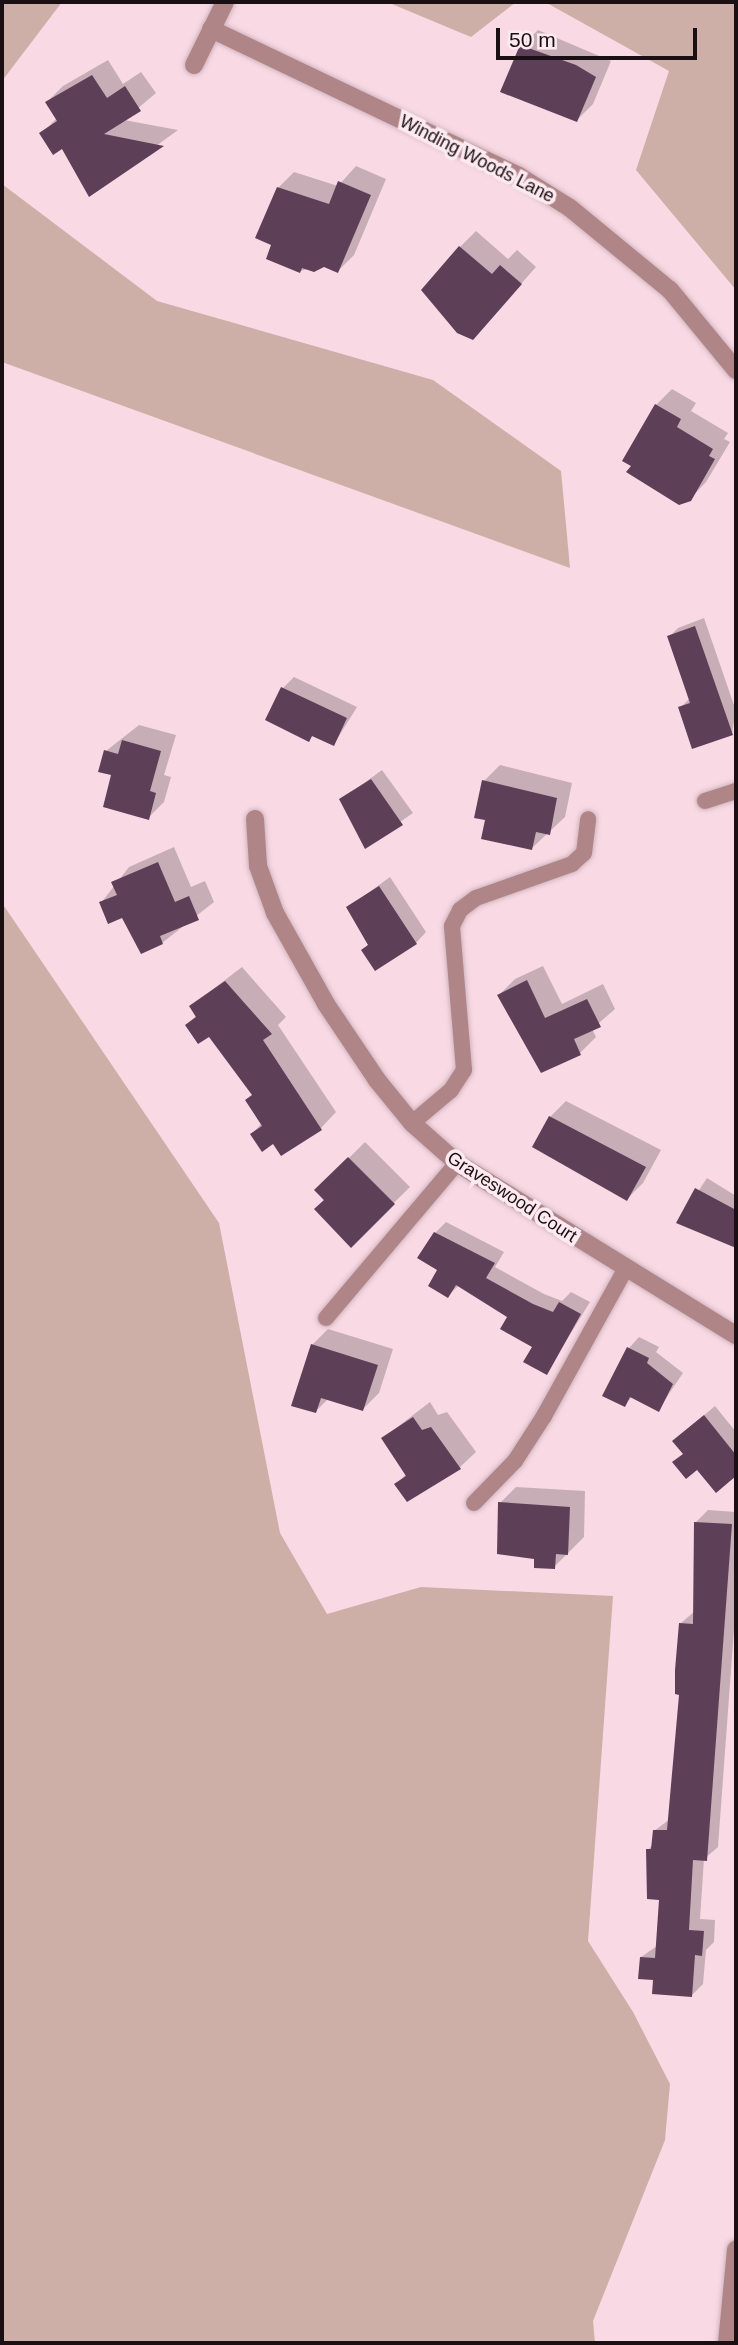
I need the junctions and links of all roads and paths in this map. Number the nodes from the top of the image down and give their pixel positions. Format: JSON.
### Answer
{"nodes":[{"id":1,"x":225,"y":2,"type":"edge"},
{"id":2,"x":212,"y":29,"type":"junction"},
{"id":3,"x":194,"y":65,"type":"dead end"},
{"id":4,"x":736,"y":370,"type":"edge"},
{"id":5,"x":736,"y":791,"type":"edge"},
{"id":6,"x":705,"y":801,"type":"dead end"},
{"id":7,"x":256,"y":819,"type":"dead end"},
{"id":8,"x":588,"y":819,"type":"dead end"},
{"id":9,"x":412,"y":1123,"type":"junction"},
{"id":10,"x":457,"y":1163,"type":"junction"},
{"id":11,"x":625,"y":1270,"type":"junction"},
{"id":12,"x":326,"y":1318,"type":"dead end"},
{"id":13,"x":736,"y":1335,"type":"edge"},
{"id":14,"x":474,"y":1503,"type":"dead end"},
{"id":15,"x":736,"y":2249,"type":"edge"},
{"id":16,"x":727,"y":2343,"type":"edge"}],
"edges":[{"from":1,"to":2,"type":"street"},
{"from":2,"to":3,"type":"street"},
{"from":2,"to":4,"type":"street","name":"Winding Woods Lane"},
{"from":5,"to":6,"type":"lane"},
{"from":7,"to":9,"type":"street","name":"Graveswood Court"},
{"from":8,"to":9,"type":"lane"},
{"from":9,"to":10,"type":"street","name":"Graveswood Court"},
{"from":10,"to":11,"type":"street","name":"Graveswood Court"},
{"from":10,"to":12,"type":"lane"},
{"from":11,"to":13,"type":"street","name":"Graveswood Court"},
{"from":11,"to":14,"type":"lane"},
{"from":15,"to":16,"type":"street"}]}
